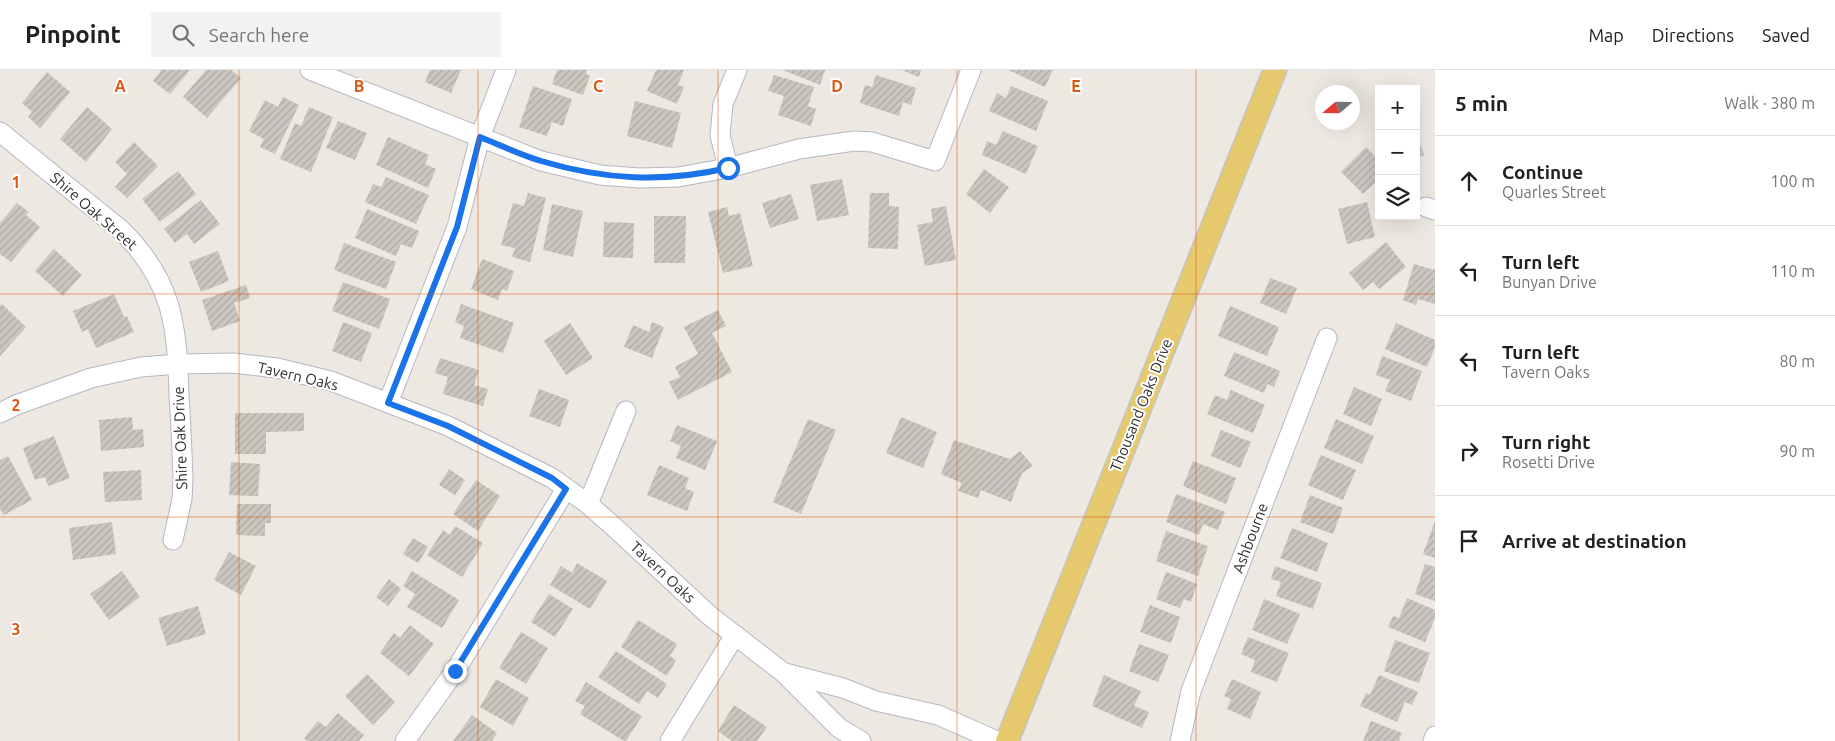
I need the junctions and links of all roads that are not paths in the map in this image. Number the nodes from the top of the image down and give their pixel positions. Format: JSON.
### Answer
{"nodes":[{"id":1,"x":310,"y":70,"type":"edge"},
{"id":2,"x":506,"y":70,"type":"edge"},
{"id":3,"x":736,"y":70,"type":"edge"},
{"id":4,"x":971,"y":70,"type":"edge"},
{"id":5,"x":1275,"y":70,"type":"edge"},
{"id":6,"x":0,"y":132,"type":"edge"},
{"id":7,"x":480,"y":137,"type":"junction"},
{"id":8,"x":728,"y":168,"type":"junction"},
{"id":9,"x":1327,"y":338,"type":"dead end"},
{"id":10,"x":178,"y":364,"type":"junction"},
{"id":11,"x":388,"y":403,"type":"junction"},
{"id":12,"x":626,"y":411,"type":"dead end"},
{"id":13,"x":0,"y":413,"type":"edge"},
{"id":14,"x":566,"y":489,"type":"junction"},
{"id":15,"x":588,"y":504,"type":"junction"},
{"id":16,"x":172,"y":540,"type":"dead end"},
{"id":17,"x":735,"y":635,"type":"junction"},
{"id":18,"x":784,"y":673,"type":"junction"},
{"id":19,"x":1435,"y":736,"type":"edge"},
{"id":20,"x":405,"y":741,"type":"edge"},
{"id":21,"x":670,"y":741,"type":"edge"},
{"id":22,"x":861,"y":741,"type":"edge"},
{"id":23,"x":997,"y":741,"type":"edge"},
{"id":24,"x":1007,"y":741,"type":"edge"},
{"id":25,"x":1180,"y":741,"type":"edge"},
{"id":26,"x":1433,"y":741,"type":"edge"}],
"edges":[{"from":1,"to":7,"type":"street"},
{"from":2,"to":7,"type":"street"},
{"from":3,"to":8,"type":"street"},
{"from":4,"to":8,"type":"street"},
{"from":5,"to":24,"type":"main road","name":"Thousand Oaks Drive"},
{"from":6,"to":10,"type":"street","name":"Shire Oak Street"},
{"from":7,"to":8,"type":"street"},
{"from":7,"to":11,"type":"street"},
{"from":9,"to":25,"type":"street","name":"Ashbourne"},
{"from":10,"to":11,"type":"street","name":"Tavern Oaks"},
{"from":10,"to":13,"type":"street","name":"Tavern Oaks"},
{"from":10,"to":16,"type":"street","name":"Shire Oak Drive"},
{"from":11,"to":14,"type":"street","name":"Tavern Oaks"},
{"from":12,"to":15,"type":"street"},
{"from":14,"to":15,"type":"street","name":"Tavern Oaks"},
{"from":14,"to":20,"type":"street"},
{"from":15,"to":17,"type":"street","name":"Tavern Oaks"},
{"from":17,"to":18,"type":"street","name":"Tavern Oaks"},
{"from":17,"to":21,"type":"street"},
{"from":18,"to":22,"type":"street","name":"Tavern Oaks"},
{"from":18,"to":23,"type":"street","name":"Tavern Oaks"},
{"from":19,"to":26,"type":"street"}]}
